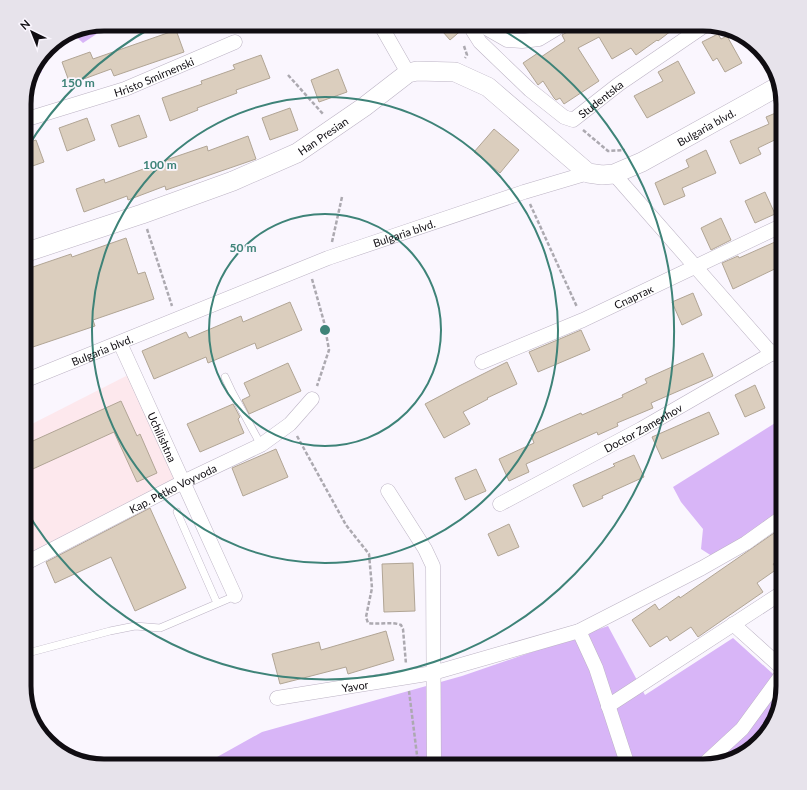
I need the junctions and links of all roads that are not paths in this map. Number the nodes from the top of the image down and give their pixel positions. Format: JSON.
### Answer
{"nodes":[{"id":1,"x":385,"y":31,"type":"edge"},
{"id":2,"x":474,"y":31,"type":"edge"},
{"id":3,"x":491,"y":31,"type":"edge"},
{"id":4,"x":552,"y":31,"type":"edge"},
{"id":5,"x":697,"y":31,"type":"edge"},
{"id":6,"x":236,"y":42,"type":"dead end"},
{"id":7,"x":412,"y":72,"type":"junction"},
{"id":8,"x":775,"y":89,"type":"edge"},
{"id":9,"x":31,"y":118,"type":"edge"},
{"id":10,"x":588,"y":174,"type":"junction"},
{"id":11,"x":614,"y":174,"type":"junction"},
{"id":12,"x":776,"y":228,"type":"edge"},
{"id":13,"x":31,"y":251,"type":"edge"},
{"id":14,"x":696,"y":267,"type":"junction"},
{"id":15,"x":120,"y":343,"type":"junction"},
{"id":16,"x":776,"y":349,"type":"edge"},
{"id":17,"x":776,"y":351,"type":"edge"},
{"id":18,"x":482,"y":362,"type":"dead end"},
{"id":19,"x":225,"y":376,"type":"dead end"},
{"id":20,"x":31,"y":378,"type":"edge"},
{"id":21,"x":312,"y":399,"type":"road end"},
{"id":22,"x":261,"y":445,"type":"junction"},
{"id":23,"x":183,"y":482,"type":"junction"},
{"id":24,"x":388,"y":491,"type":"dead end"},
{"id":25,"x":500,"y":504,"type":"dead end"},
{"id":26,"x":177,"y":512,"type":"dead end"},
{"id":27,"x":776,"y":522,"type":"edge"},
{"id":28,"x":31,"y":560,"type":"edge"},
{"id":29,"x":235,"y":596,"type":"joint"},
{"id":30,"x":776,"y":596,"type":"edge"},
{"id":31,"x":217,"y":603,"type":"junction"},
{"id":32,"x":733,"y":624,"type":"junction"},
{"id":33,"x":579,"y":630,"type":"junction"},
{"id":34,"x":31,"y":652,"type":"edge"},
{"id":35,"x":776,"y":663,"type":"edge"},
{"id":36,"x":433,"y":673,"type":"junction"},
{"id":37,"x":776,"y":683,"type":"edge"},
{"id":38,"x":277,"y":698,"type":"dead end"},
{"id":39,"x":608,"y":706,"type":"junction"},
{"id":40,"x":710,"y":758,"type":"edge"},
{"id":41,"x":434,"y":759,"type":"edge"},
{"id":42,"x":626,"y":759,"type":"edge"}],
"edges":[{"from":1,"to":7,"type":"street"},
{"from":2,"to":5,"type":"street","name":"Studentska"},
{"from":3,"to":4,"type":"street"},
{"from":6,"to":9,"type":"street","name":"Hristo Smirnenski"},
{"from":7,"to":10,"type":"street"},
{"from":7,"to":13,"type":"street","name":"Han Presian"},
{"from":8,"to":11,"type":"street","name":"Bulgaria blvd."},
{"from":10,"to":11,"type":"street","name":"Bulgaria blvd."},
{"from":10,"to":15,"type":"street","name":"Bulgaria blvd."},
{"from":11,"to":14,"type":"street"},
{"from":12,"to":14,"type":"street","name":"Спартак"},
{"from":14,"to":16,"type":"street"},
{"from":14,"to":18,"type":"street","name":"Спартак"},
{"from":15,"to":20,"type":"street","name":"Bulgaria blvd."},
{"from":15,"to":23,"type":"street","name":"Uchilishtna"},
{"from":17,"to":25,"type":"street","name":"Doctor Zamenhov"},
{"from":19,"to":22,"type":"lane"},
{"from":21,"to":22,"type":"street","name":"Kap. Petko Voyvoda"},
{"from":22,"to":23,"type":"street","name":"Kap. Petko Voyvoda"},
{"from":23,"to":28,"type":"street","name":"Kap. Petko Voyvoda"},
{"from":23,"to":29,"type":"street","name":"Uchilishtna"},
{"from":24,"to":36,"type":"street"},
{"from":26,"to":31,"type":"lane"},
{"from":27,"to":33,"type":"street","name":"Yavor"},
{"from":29,"to":31,"type":"lane"},
{"from":30,"to":32,"type":"street"},
{"from":31,"to":34,"type":"lane"},
{"from":32,"to":35,"type":"street"},
{"from":32,"to":39,"type":"street"},
{"from":33,"to":36,"type":"street","name":"Yavor"},
{"from":33,"to":39,"type":"street"},
{"from":36,"to":38,"type":"street","name":"Yavor"},
{"from":36,"to":41,"type":"street"},
{"from":37,"to":40,"type":"street"},
{"from":39,"to":42,"type":"street"}]}
